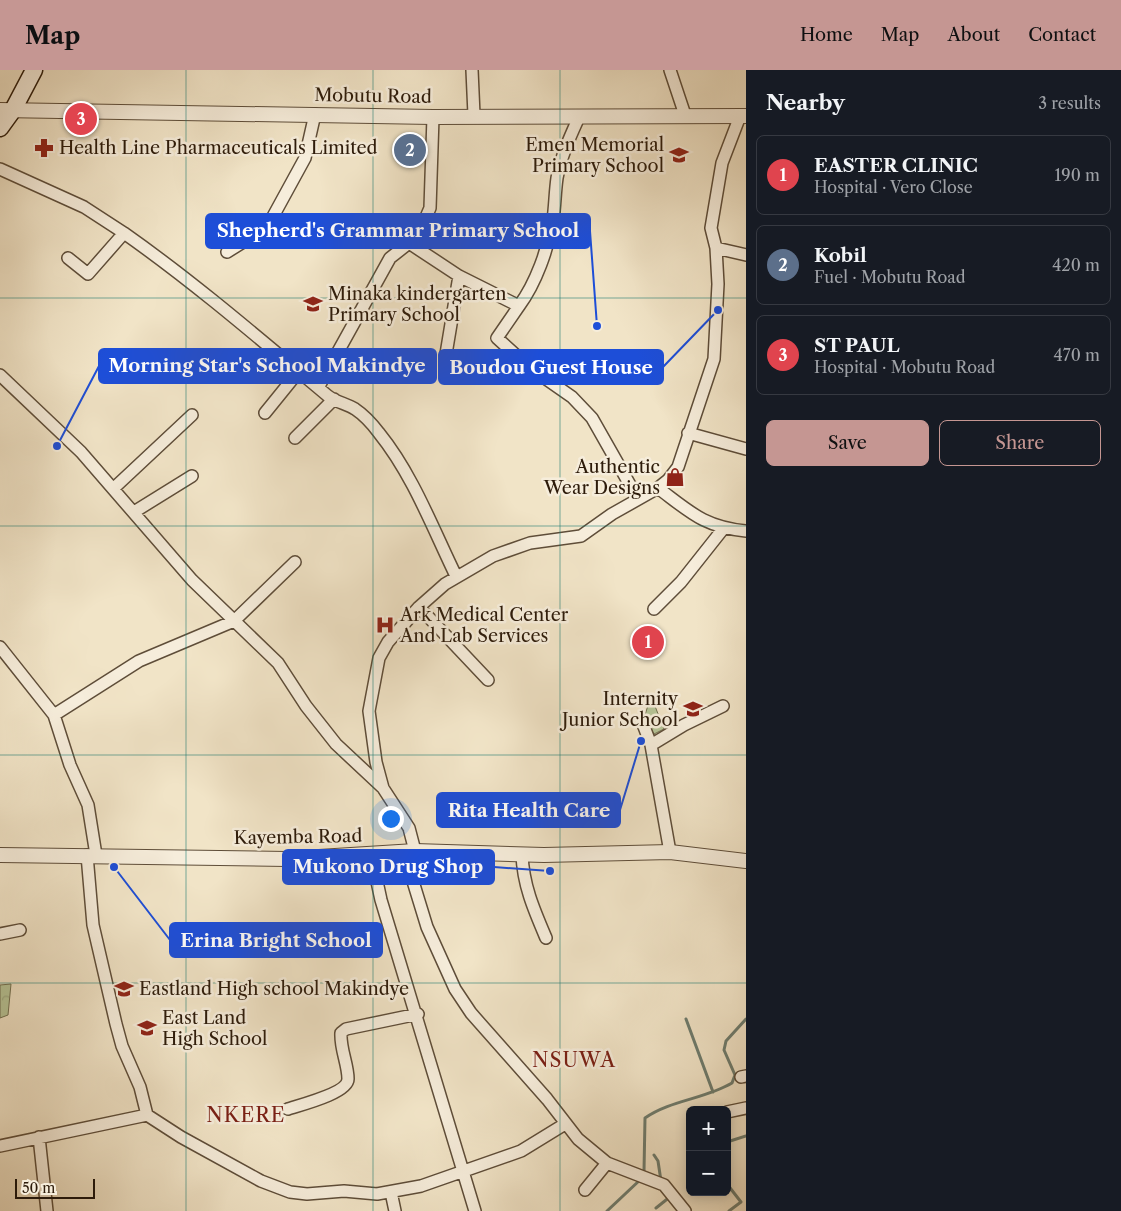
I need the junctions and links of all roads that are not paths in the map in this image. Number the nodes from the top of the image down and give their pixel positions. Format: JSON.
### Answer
{"nodes":[{"id":1,"x":34,"y":70,"type":"edge"},
{"id":2,"x":472,"y":70,"type":"edge"},
{"id":3,"x":670,"y":70,"type":"edge"},
{"id":4,"x":7,"y":110,"type":"edge"},
{"id":5,"x":315,"y":114,"type":"junction"},
{"id":6,"x":474,"y":115,"type":"junction"},
{"id":7,"x":685,"y":115,"type":"junction"},
{"id":8,"x":743,"y":116,"type":"edge"},
{"id":9,"x":433,"y":117,"type":"junction"},
{"id":10,"x":579,"y":117,"type":"junction"},
{"id":11,"x":0,"y":128,"type":"edge"},
{"id":12,"x":0,"y":169,"type":"edge"},
{"id":13,"x":124,"y":233,"type":"junction"},
{"id":14,"x":409,"y":243,"type":"junction"},
{"id":15,"x":716,"y":248,"type":"junction"},
{"id":16,"x":227,"y":252,"type":"dead end"},
{"id":17,"x":746,"y":255,"type":"edge"},
{"id":18,"x":68,"y":258,"type":"dead end"},
{"id":19,"x":459,"y":276,"type":"junction"},
{"id":20,"x":519,"y":306,"type":"junction"},
{"id":21,"x":445,"y":360,"type":"dead end"},
{"id":22,"x":300,"y":371,"type":"junction"},
{"id":23,"x":0,"y":375,"type":"edge"},
{"id":24,"x":319,"y":386,"type":"junction"},
{"id":25,"x":334,"y":399,"type":"junction"},
{"id":26,"x":265,"y":413,"type":"dead end"},
{"id":27,"x":192,"y":416,"type":"dead end"},
{"id":28,"x":688,"y":433,"type":"junction"},
{"id":29,"x":295,"y":438,"type":"dead end"},
{"id":30,"x":746,"y":449,"type":"edge"},
{"id":31,"x":192,"y":476,"type":"dead end"},
{"id":32,"x":114,"y":488,"type":"junction"},
{"id":33,"x":658,"y":488,"type":"junction"},
{"id":34,"x":638,"y":500,"type":"junction"},
{"id":35,"x":134,"y":512,"type":"junction"},
{"id":36,"x":724,"y":529,"type":"junction"},
{"id":37,"x":746,"y":531,"type":"edge"},
{"id":38,"x":295,"y":562,"type":"dead end"},
{"id":39,"x":456,"y":576,"type":"junction"},
{"id":40,"x":419,"y":607,"type":"junction"},
{"id":41,"x":654,"y":609,"type":"dead end"},
{"id":42,"x":234,"y":621,"type":"junction"},
{"id":43,"x":0,"y":647,"type":"edge"},
{"id":44,"x":488,"y":680,"type":"dead end"},
{"id":45,"x":723,"y":706,"type":"dead end"},
{"id":46,"x":54,"y":715,"type":"junction"},
{"id":47,"x":643,"y":724,"type":"dead end"},
{"id":48,"x":651,"y":745,"type":"junction"},
{"id":49,"x":383,"y":788,"type":"junction"},
{"id":50,"x":409,"y":852,"type":"junction"},
{"id":51,"x":670,"y":852,"type":"junction"},
{"id":52,"x":371,"y":854,"type":"junction"},
{"id":53,"x":522,"y":854,"type":"junction"},
{"id":54,"x":0,"y":855,"type":"edge"},
{"id":55,"x":92,"y":855,"type":"junction"},
{"id":56,"x":746,"y":861,"type":"edge"},
{"id":57,"x":20,"y":930,"type":"dead end"},
{"id":58,"x":0,"y":934,"type":"edge"},
{"id":59,"x":546,"y":938,"type":"dead end"},
{"id":60,"x":418,"y":1014,"type":"junction"},
{"id":61,"x":746,"y":1108,"type":"edge"},
{"id":62,"x":288,"y":1109,"type":"dead end"},
{"id":63,"x":731,"y":1111,"type":"edge"},
{"id":64,"x":147,"y":1115,"type":"junction"},
{"id":65,"x":565,"y":1124,"type":"junction"},
{"id":66,"x":39,"y":1137,"type":"junction"},
{"id":67,"x":0,"y":1146,"type":"edge"},
{"id":68,"x":607,"y":1163,"type":"junction"},
{"id":69,"x":464,"y":1172,"type":"junction"},
{"id":70,"x":585,"y":1190,"type":"dead end"},
{"id":71,"x":391,"y":1192,"type":"junction"},
{"id":72,"x":47,"y":1211,"type":"edge"},
{"id":73,"x":395,"y":1211,"type":"edge"},
{"id":74,"x":475,"y":1211,"type":"edge"},
{"id":75,"x":685,"y":1211,"type":"edge"}],
"edges":[{"from":1,"to":4,"type":"main road"},
{"from":2,"to":6,"type":"street"},
{"from":3,"to":7,"type":"street"},
{"from":4,"to":5,"type":"street","name":"Mobutu Road"},
{"from":4,"to":11,"type":"main road"},
{"from":5,"to":9,"type":"street","name":"Mobutu Road"},
{"from":5,"to":16,"type":"street"},
{"from":6,"to":9,"type":"street","name":"Mobutu Road"},
{"from":6,"to":10,"type":"street","name":"Mobutu Road"},
{"from":7,"to":8,"type":"street","name":"Mobutu Road"},
{"from":7,"to":10,"type":"street","name":"Mobutu Road"},
{"from":8,"to":15,"type":"street"},
{"from":9,"to":14,"type":"street"},
{"from":10,"to":20,"type":"street"},
{"from":12,"to":13,"type":"street"},
{"from":13,"to":18,"type":"street"},
{"from":13,"to":22,"type":"street"},
{"from":14,"to":19,"type":"street"},
{"from":14,"to":24,"type":"street"},
{"from":15,"to":17,"type":"street"},
{"from":15,"to":28,"type":"street"},
{"from":19,"to":20,"type":"street"},
{"from":19,"to":21,"type":"street"},
{"from":20,"to":34,"type":"street"},
{"from":22,"to":24,"type":"street"},
{"from":22,"to":26,"type":"street"},
{"from":23,"to":32,"type":"street"},
{"from":24,"to":25,"type":"street"},
{"from":25,"to":29,"type":"street"},
{"from":25,"to":39,"type":"street"},
{"from":27,"to":32,"type":"street"},
{"from":28,"to":30,"type":"street"},
{"from":28,"to":33,"type":"street"},
{"from":31,"to":35,"type":"street"},
{"from":32,"to":35,"type":"street"},
{"from":33,"to":34,"type":"street"},
{"from":33,"to":36,"type":"street"},
{"from":34,"to":39,"type":"street"},
{"from":35,"to":42,"type":"street"},
{"from":36,"to":37,"type":"street"},
{"from":36,"to":41,"type":"street"},
{"from":38,"to":42,"type":"street"},
{"from":39,"to":40,"type":"street"},
{"from":40,"to":44,"type":"street"},
{"from":40,"to":49,"type":"street"},
{"from":42,"to":46,"type":"street"},
{"from":42,"to":49,"type":"street"},
{"from":43,"to":46,"type":"street"},
{"from":45,"to":48,"type":"street"},
{"from":46,"to":55,"type":"street"},
{"from":47,"to":48,"type":"street"},
{"from":48,"to":51,"type":"street"},
{"from":49,"to":50,"type":"street"},
{"from":50,"to":52,"type":"street","name":"Kayemba Road"},
{"from":50,"to":53,"type":"street","name":"Kayemba Road"},
{"from":50,"to":65,"type":"street"},
{"from":51,"to":53,"type":"street","name":"Kayemba Road"},
{"from":51,"to":56,"type":"street","name":"Kayemba Road"},
{"from":52,"to":55,"type":"street","name":"Kayemba Road"},
{"from":52,"to":60,"type":"street"},
{"from":53,"to":59,"type":"street"},
{"from":54,"to":55,"type":"street","name":"Kayemba Road"},
{"from":55,"to":64,"type":"street"},
{"from":57,"to":58,"type":"street"},
{"from":60,"to":62,"type":"street"},
{"from":60,"to":69,"type":"street"},
{"from":61,"to":63,"type":"street"},
{"from":64,"to":66,"type":"street"},
{"from":64,"to":71,"type":"street"},
{"from":65,"to":68,"type":"street"},
{"from":65,"to":69,"type":"street"},
{"from":66,"to":67,"type":"street"},
{"from":66,"to":72,"type":"street"},
{"from":68,"to":70,"type":"street"},
{"from":68,"to":75,"type":"street"},
{"from":69,"to":71,"type":"street"},
{"from":69,"to":74,"type":"street"},
{"from":71,"to":73,"type":"street"}]}
